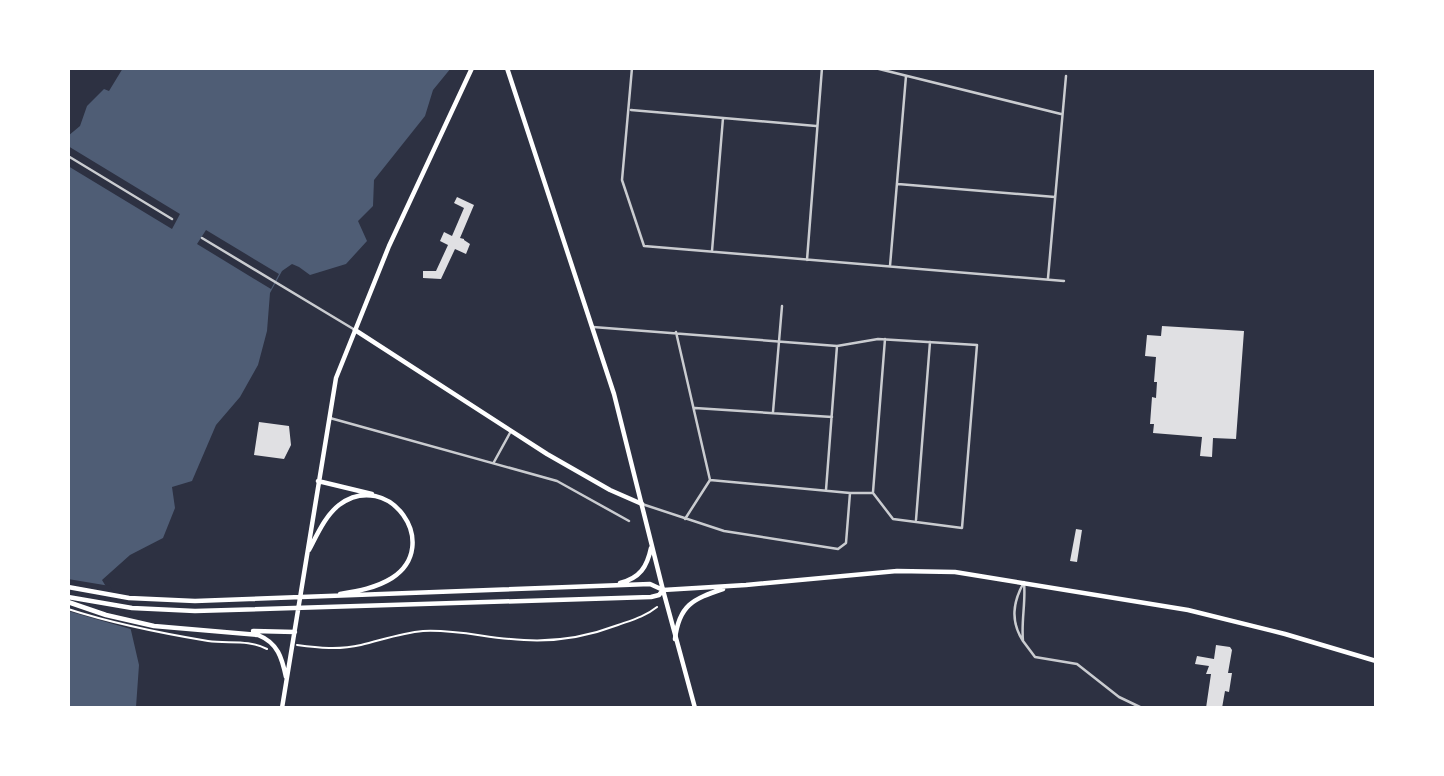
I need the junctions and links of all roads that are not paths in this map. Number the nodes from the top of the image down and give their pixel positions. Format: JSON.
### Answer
{"nodes":[{"id":1,"x":472,"y":68,"type":"edge"},
{"id":2,"x":507,"y":68,"type":"edge"},
{"id":3,"x":632,"y":68,"type":"edge"},
{"id":4,"x":822,"y":68,"type":"edge"},
{"id":5,"x":875,"y":68,"type":"edge"},
{"id":6,"x":906,"y":76,"type":"junction"},
{"id":7,"x":1066,"y":76,"type":"dead end"},
{"id":8,"x":630,"y":110,"type":"junction"},
{"id":9,"x":1061,"y":114,"type":"junction"},
{"id":10,"x":723,"y":118,"type":"junction"},
{"id":11,"x":816,"y":126,"type":"junction"},
{"id":12,"x":68,"y":156,"type":"edge"},
{"id":13,"x":898,"y":184,"type":"junction"},
{"id":14,"x":1055,"y":197,"type":"junction"},
{"id":15,"x":172,"y":219,"type":"dead end"},
{"id":16,"x":202,"y":237,"type":"dead end"},
{"id":17,"x":712,"y":251,"type":"junction"},
{"id":18,"x":807,"y":260,"type":"junction"},
{"id":19,"x":890,"y":266,"type":"junction"},
{"id":20,"x":1048,"y":279,"type":"junction"},
{"id":21,"x":1064,"y":281,"type":"dead end"},
{"id":22,"x":782,"y":306,"type":"dead end"},
{"id":23,"x":593,"y":327,"type":"junction"},
{"id":24,"x":355,"y":330,"type":"junction"},
{"id":25,"x":676,"y":332,"type":"junction"},
{"id":26,"x":885,"y":339,"type":"junction"},
{"id":27,"x":779,"y":341,"type":"junction"},
{"id":28,"x":930,"y":342,"type":"junction"},
{"id":29,"x":836,"y":346,"type":"junction"},
{"id":30,"x":694,"y":408,"type":"junction"},
{"id":31,"x":773,"y":412,"type":"junction"},
{"id":32,"x":832,"y":417,"type":"junction"},
{"id":33,"x":329,"y":418,"type":"junction"},
{"id":34,"x":511,"y":431,"type":"junction"},
{"id":35,"x":493,"y":463,"type":"junction"},
{"id":36,"x":710,"y":480,"type":"junction"},
{"id":37,"x":318,"y":481,"type":"junction"},
{"id":38,"x":826,"y":490,"type":"junction"},
{"id":39,"x":850,"y":493,"type":"junction"},
{"id":40,"x":873,"y":493,"type":"junction"},
{"id":41,"x":379,"y":497,"type":"junction"},
{"id":42,"x":642,"y":504,"type":"junction"},
{"id":43,"x":685,"y":519,"type":"junction"},
{"id":44,"x":629,"y":521,"type":"dead end"},
{"id":45,"x":915,"y":522,"type":"junction"},
{"id":46,"x":652,"y":544,"type":"junction"},
{"id":47,"x":307,"y":554,"type":"junction"},
{"id":48,"x":1024,"y":582,"type":"junction"},
{"id":49,"x":608,"y":586,"type":"junction"},
{"id":50,"x":730,"y":586,"type":"junction"},
{"id":51,"x":68,"y":587,"type":"edge"},
{"id":52,"x":663,"y":590,"type":"junction"},
{"id":53,"x":68,"y":597,"type":"edge"},
{"id":54,"x":325,"y":597,"type":"junction"},
{"id":55,"x":68,"y":603,"type":"edge"},
{"id":56,"x":231,"y":632,"type":"junction"},
{"id":57,"x":295,"y":632,"type":"junction"},
{"id":58,"x":676,"y":639,"type":"junction"},
{"id":59,"x":1023,"y":641,"type":"junction"},
{"id":60,"x":1376,"y":662,"type":"edge"},
{"id":61,"x":287,"y":680,"type":"junction"},
{"id":62,"x":282,"y":708,"type":"edge"},
{"id":63,"x":695,"y":708,"type":"edge"},
{"id":64,"x":1142,"y":708,"type":"edge"}],
"edges":[{"from":1,"to":24,"type":"main road"},
{"from":2,"to":23,"type":"main road"},
{"from":3,"to":8,"type":"street"},
{"from":4,"to":11,"type":"street"},
{"from":5,"to":6,"type":"street"},
{"from":6,"to":9,"type":"street"},
{"from":6,"to":13,"type":"street"},
{"from":7,"to":9,"type":"street"},
{"from":8,"to":10,"type":"street"},
{"from":8,"to":17,"type":"street"},
{"from":9,"to":14,"type":"street"},
{"from":10,"to":11,"type":"street"},
{"from":10,"to":17,"type":"street"},
{"from":11,"to":18,"type":"street"},
{"from":12,"to":15,"type":"street"},
{"from":13,"to":14,"type":"street"},
{"from":13,"to":19,"type":"street"},
{"from":14,"to":20,"type":"street"},
{"from":16,"to":24,"type":"street"},
{"from":17,"to":18,"type":"street"},
{"from":18,"to":19,"type":"street"},
{"from":19,"to":20,"type":"street"},
{"from":20,"to":21,"type":"street"},
{"from":22,"to":27,"type":"street"},
{"from":23,"to":25,"type":"street"},
{"from":23,"to":42,"type":"main road"},
{"from":24,"to":33,"type":"main road"},
{"from":24,"to":34,"type":"main road"},
{"from":25,"to":27,"type":"street"},
{"from":25,"to":30,"type":"street"},
{"from":26,"to":28,"type":"street"},
{"from":26,"to":29,"type":"street"},
{"from":26,"to":40,"type":"street"},
{"from":27,"to":29,"type":"street"},
{"from":27,"to":31,"type":"street"},
{"from":28,"to":45,"type":"street"},
{"from":28,"to":45,"type":"street"},
{"from":29,"to":32,"type":"street"},
{"from":30,"to":31,"type":"street"},
{"from":30,"to":36,"type":"street"},
{"from":31,"to":32,"type":"street"},
{"from":32,"to":38,"type":"street"},
{"from":33,"to":35,"type":"street"},
{"from":33,"to":37,"type":"main road"},
{"from":34,"to":35,"type":"street"},
{"from":34,"to":42,"type":"main road"},
{"from":35,"to":44,"type":"street"},
{"from":36,"to":38,"type":"street"},
{"from":36,"to":43,"type":"street"},
{"from":37,"to":41,"type":"main road"},
{"from":37,"to":47,"type":"main road"},
{"from":38,"to":39,"type":"street"},
{"from":39,"to":40,"type":"street"},
{"from":39,"to":43,"type":"street"},
{"from":40,"to":45,"type":"street"},
{"from":41,"to":47,"type":"main road"},
{"from":41,"to":54,"type":"main road"},
{"from":42,"to":43,"type":"street"},
{"from":42,"to":46,"type":"main road"},
{"from":46,"to":49,"type":"main road"},
{"from":46,"to":52,"type":"main road"},
{"from":47,"to":57,"type":"main road"},
{"from":48,"to":50,"type":"main road"},
{"from":48,"to":59,"type":"street"},
{"from":48,"to":59,"type":"street"},
{"from":48,"to":60,"type":"main road"},
{"from":49,"to":52,"type":"main road"},
{"from":49,"to":54,"type":"main road"},
{"from":50,"to":52,"type":"main road"},
{"from":50,"to":58,"type":"main road"},
{"from":51,"to":54,"type":"main road"},
{"from":52,"to":53,"type":"main road"},
{"from":52,"to":58,"type":"main road"},
{"from":55,"to":56,"type":"main road"},
{"from":56,"to":57,"type":"main road"},
{"from":56,"to":61,"type":"main road"},
{"from":57,"to":61,"type":"main road"},
{"from":58,"to":63,"type":"main road"},
{"from":59,"to":64,"type":"street"},
{"from":61,"to":62,"type":"main road"}]}
